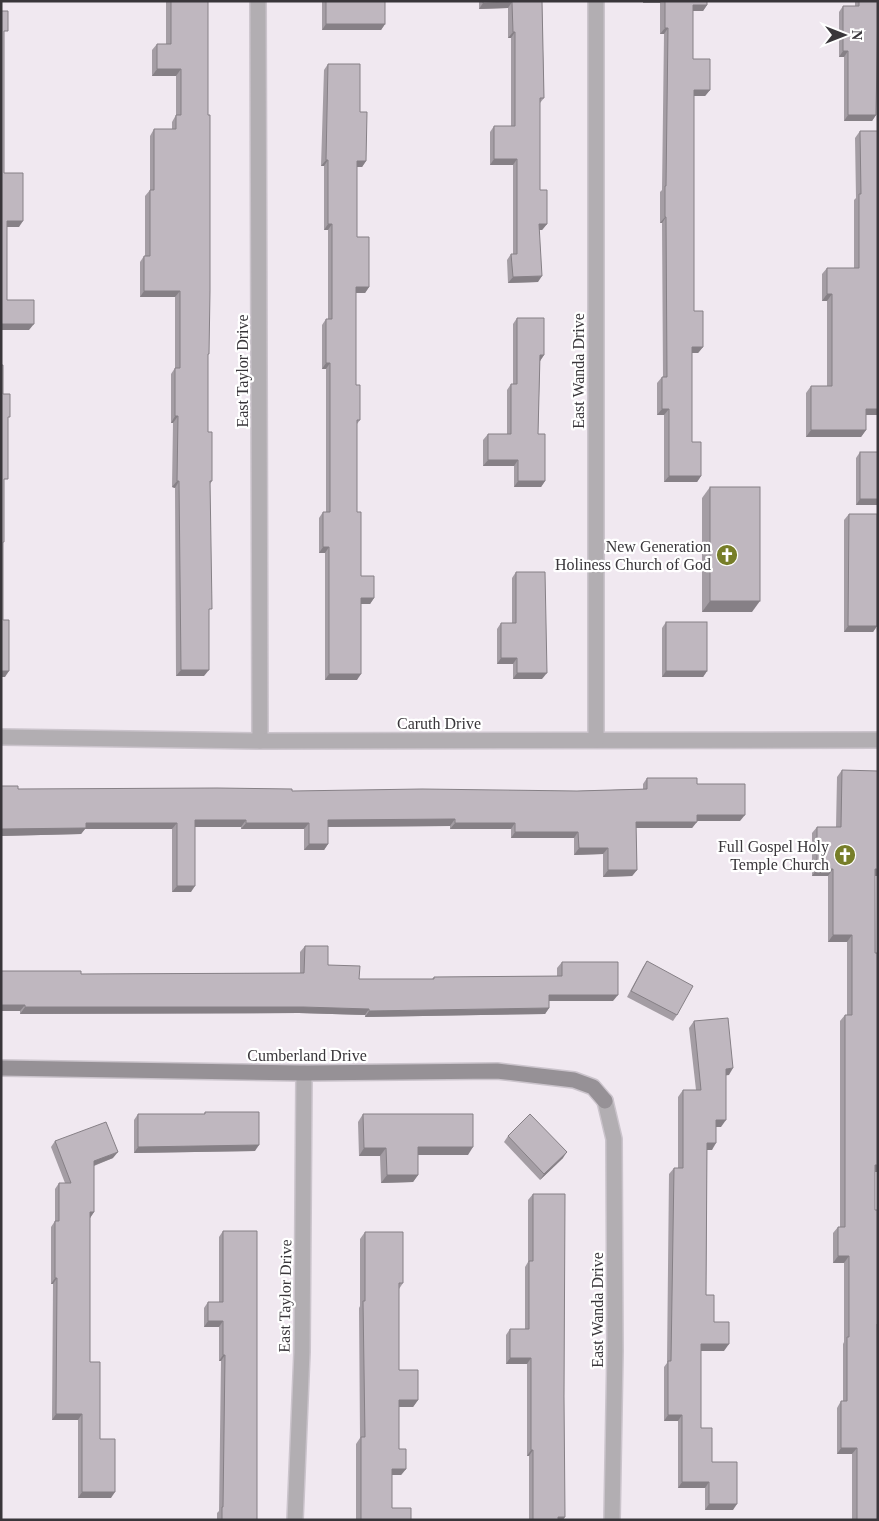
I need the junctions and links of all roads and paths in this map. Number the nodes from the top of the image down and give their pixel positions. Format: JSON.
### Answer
{"nodes":[{"id":1,"x":258,"y":1,"type":"edge"},
{"id":2,"x":596,"y":1,"type":"edge"},
{"id":3,"x":1,"y":737,"type":"edge"},
{"id":4,"x":260,"y":740,"type":"junction"},
{"id":5,"x":596,"y":740,"type":"junction"},
{"id":6,"x":878,"y":740,"type":"edge"},
{"id":7,"x":1,"y":1068,"type":"edge"},
{"id":8,"x":304,"y":1073,"type":"junction"},
{"id":9,"x":604,"y":1101,"type":"joint"},
{"id":10,"x":295,"y":1520,"type":"edge"},
{"id":11,"x":612,"y":1520,"type":"edge"}],
"edges":[{"from":1,"to":4,"type":"street","name":"East Taylor Drive"},
{"from":2,"to":5,"type":"street","name":"East Wanda Drive"},
{"from":3,"to":4,"type":"street","name":"Caruth Drive"},
{"from":4,"to":5,"type":"street","name":"Caruth Drive"},
{"from":5,"to":6,"type":"street","name":"Caruth Drive"},
{"from":7,"to":8,"type":"street","name":"Cumberland Drive"},
{"from":8,"to":9,"type":"street","name":"Cumberland Drive"},
{"from":8,"to":10,"type":"street","name":"East Taylor Drive"},
{"from":9,"to":11,"type":"street","name":"East Wanda Drive"}]}
